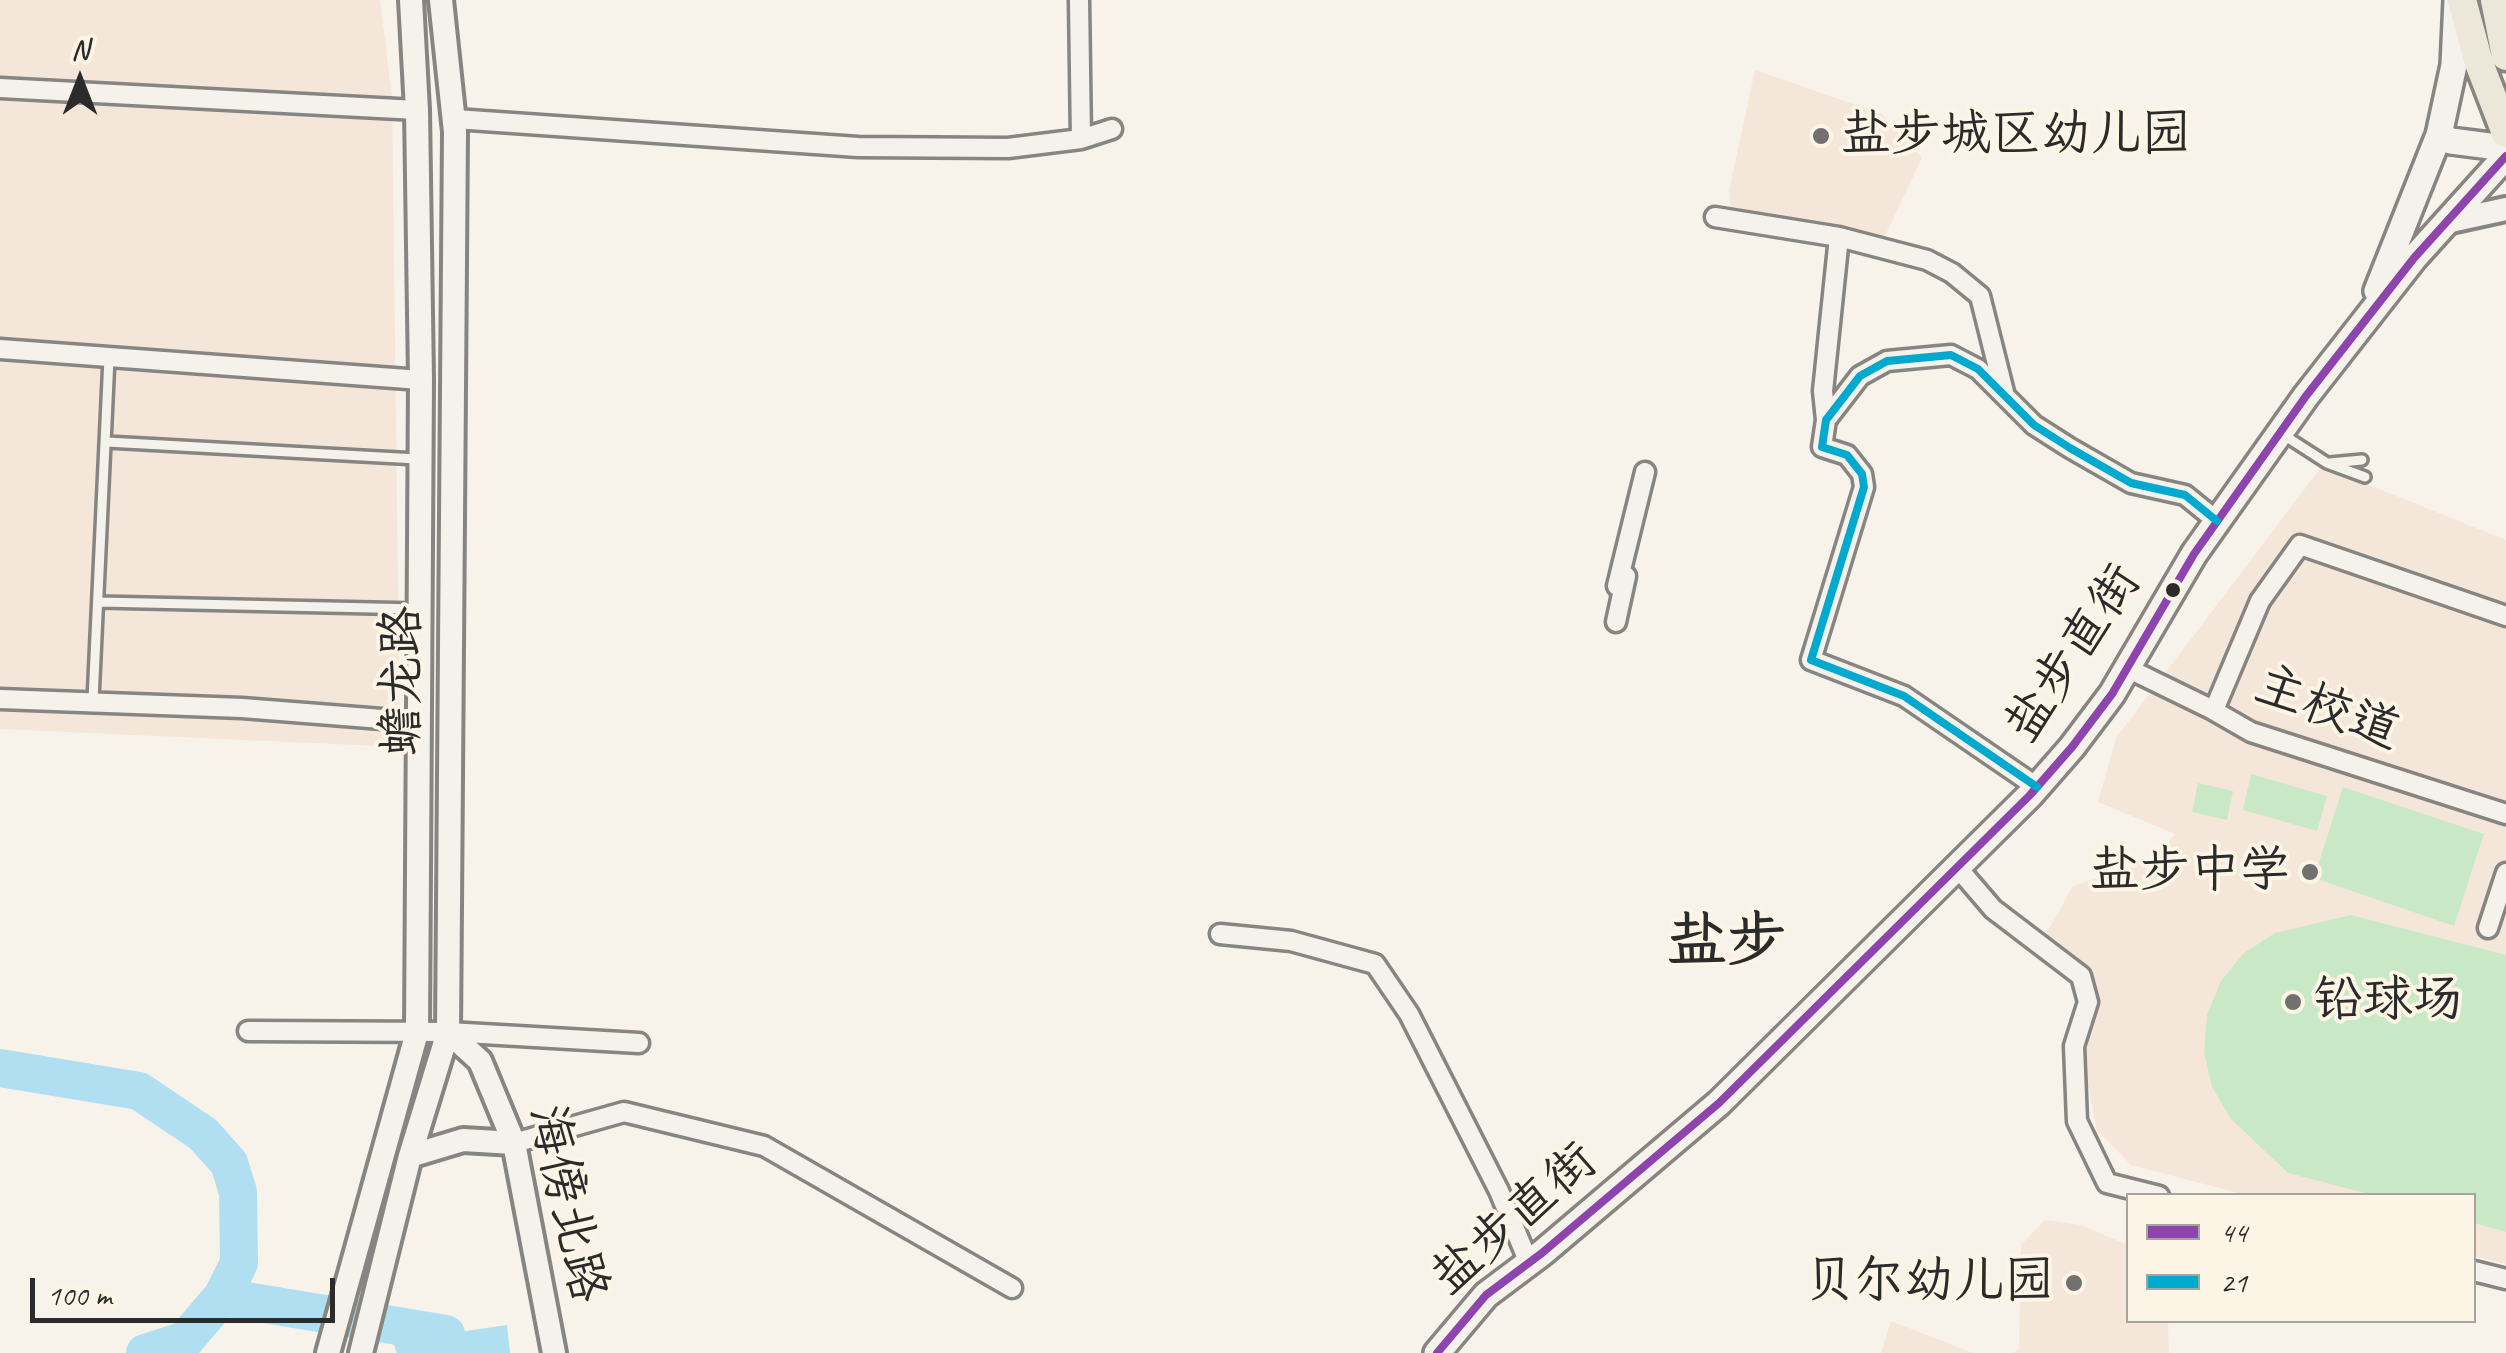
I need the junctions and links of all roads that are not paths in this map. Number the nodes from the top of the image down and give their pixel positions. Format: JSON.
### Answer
{"nodes":[{"id":1,"x":411,"y":0,"type":"edge"},
{"id":2,"x":441,"y":0,"type":"edge"},
{"id":3,"x":1079,"y":0,"type":"edge"},
{"id":4,"x":2459,"y":0,"type":"edge"},
{"id":5,"x":2499,"y":9,"type":"edge"},
{"id":6,"x":2506,"y":56,"type":"edge"},
{"id":7,"x":0,"y":88,"type":"edge"},
{"id":8,"x":417,"y":110,"type":"junction"},
{"id":9,"x":455,"y":119,"type":"junction"},
{"id":10,"x":1112,"y":129,"type":"dead end"},
{"id":11,"x":2506,"y":133,"type":"edge"},
{"id":12,"x":2439,"y":135,"type":"junction"},
{"id":13,"x":1081,"y":140,"type":"junction"},
{"id":14,"x":2506,"y":148,"type":"edge"},
{"id":15,"x":2506,"y":156,"type":"edge"},
{"id":16,"x":2506,"y":209,"type":"edge"},
{"id":17,"x":1715,"y":217,"type":"dead end"},
{"id":18,"x":2446,"y":222,"type":"junction"},
{"id":19,"x":1839,"y":236,"type":"junction"},
{"id":20,"x":2363,"y":324,"type":"junction"},
{"id":21,"x":0,"y":349,"type":"edge"},
{"id":22,"x":109,"y":357,"type":"junction"},
{"id":23,"x":421,"y":380,"type":"junction"},
{"id":24,"x":452,"y":380,"type":"junction"},
{"id":25,"x":2004,"y":393,"type":"junction"},
{"id":26,"x":1826,"y":420,"type":"junction"},
{"id":27,"x":2280,"y":432,"type":"junction"},
{"id":28,"x":107,"y":442,"type":"junction"},
{"id":29,"x":420,"y":459,"type":"junction"},
{"id":30,"x":2362,"y":460,"type":"dead end"},
{"id":31,"x":2328,"y":463,"type":"junction"},
{"id":32,"x":1644,"y":472,"type":"dead end"},
{"id":33,"x":2366,"y":476,"type":"dead end"},
{"id":34,"x":2217,"y":520,"type":"junction"},
{"id":35,"x":1630,"y":541,"type":"junction"},
{"id":36,"x":1617,"y":586,"type":"dead end"},
{"id":37,"x":100,"y":602,"type":"junction"},
{"id":38,"x":450,"y":608,"type":"junction"},
{"id":39,"x":421,"y":609,"type":"junction"},
{"id":40,"x":2506,"y":616,"type":"edge"},
{"id":41,"x":1616,"y":622,"type":"dead end"},
{"id":42,"x":2127,"y":668,"type":"junction"},
{"id":43,"x":0,"y":699,"type":"edge"},
{"id":44,"x":94,"y":700,"type":"junction"},
{"id":45,"x":2214,"y":710,"type":"junction"},
{"id":46,"x":420,"y":722,"type":"junction"},
{"id":47,"x":449,"y":724,"type":"junction"},
{"id":48,"x":2037,"y":786,"type":"junction"},
{"id":49,"x":2506,"y":814,"type":"edge"},
{"id":50,"x":1958,"y":867,"type":"junction"},
{"id":51,"x":2504,"y":886,"type":"edge"},
{"id":52,"x":2488,"y":928,"type":"dead end"},
{"id":53,"x":1220,"y":934,"type":"dead end"},
{"id":54,"x":248,"y":1031,"type":"dead end"},
{"id":55,"x":417,"y":1032,"type":"junction"},
{"id":56,"x":448,"y":1032,"type":"junction"},
{"id":57,"x":638,"y":1044,"type":"dead end"},
{"id":58,"x":514,"y":1142,"type":"junction"},
{"id":59,"x":410,"y":1156,"type":"junction"},
{"id":60,"x":2148,"y":1193,"type":"edge"},
{"id":61,"x":1529,"y":1264,"type":"junction"},
{"id":62,"x":2476,"y":1272,"type":"edge"},
{"id":63,"x":2506,"y":1279,"type":"edge"},
{"id":64,"x":1012,"y":1288,"type":"dead end"},
{"id":65,"x":328,"y":1353,"type":"edge"},
{"id":66,"x":361,"y":1353,"type":"edge"},
{"id":67,"x":554,"y":1353,"type":"edge"},
{"id":68,"x":1437,"y":1353,"type":"edge"}],
"edges":[{"from":1,"to":8,"type":"street","name":"蟾龙路"},
{"from":2,"to":9,"type":"street","name":"蟾龙路"},
{"from":3,"to":13,"type":"street"},
{"from":4,"to":11,"type":"main road"},
{"from":4,"to":12,"type":"main road"},
{"from":5,"to":6,"type":"main road"},
{"from":7,"to":8,"type":"street"},
{"from":8,"to":9,"type":"street"},
{"from":8,"to":23,"type":"street","name":"蟾龙路"},
{"from":9,"to":13,"type":"street"},
{"from":9,"to":24,"type":"street","name":"蟾龙路"},
{"from":10,"to":13,"type":"street"},
{"from":12,"to":14,"type":"main road"},
{"from":12,"to":20,"type":"main road"},
{"from":15,"to":18,"type":"main road","name":"盐步直街"},
{"from":16,"to":18,"type":"street"},
{"from":17,"to":19,"type":"street"},
{"from":18,"to":20,"type":"main road","name":"盐步直街"},
{"from":19,"to":25,"type":"street"},
{"from":19,"to":26,"type":"street"},
{"from":20,"to":27,"type":"main road","name":"盐步直街"},
{"from":21,"to":22,"type":"street"},
{"from":22,"to":23,"type":"street"},
{"from":22,"to":28,"type":"lane"},
{"from":23,"to":24,"type":"street"},
{"from":23,"to":29,"type":"street","name":"蟾龙路"},
{"from":24,"to":38,"type":"street","name":"蟾龙路"},
{"from":25,"to":26,"type":"street"},
{"from":25,"to":34,"type":"street"},
{"from":26,"to":48,"type":"street"},
{"from":27,"to":31,"type":"lane"},
{"from":27,"to":34,"type":"main road","name":"盐步直街"},
{"from":28,"to":29,"type":"lane"},
{"from":28,"to":37,"type":"lane"},
{"from":29,"to":39,"type":"street","name":"蟾龙路"},
{"from":30,"to":31,"type":"lane"},
{"from":31,"to":33,"type":"lane"},
{"from":32,"to":35,"type":"street"},
{"from":34,"to":42,"type":"main road","name":"盐步直街"},
{"from":35,"to":36,"type":"street"},
{"from":35,"to":41,"type":"street"},
{"from":37,"to":39,"type":"lane"},
{"from":37,"to":44,"type":"lane"},
{"from":38,"to":39,"type":"street"},
{"from":38,"to":47,"type":"street","name":"蟾龙路"},
{"from":39,"to":46,"type":"street","name":"蟾龙路"},
{"from":40,"to":45,"type":"street"},
{"from":42,"to":45,"type":"street","name":"主校道"},
{"from":42,"to":48,"type":"main road","name":"盐步直街"},
{"from":43,"to":44,"type":"street"},
{"from":44,"to":46,"type":"street"},
{"from":45,"to":49,"type":"street","name":"主校道"},
{"from":46,"to":47,"type":"street"},
{"from":46,"to":55,"type":"street","name":"蟾龙路"},
{"from":47,"to":56,"type":"street","name":"蟾龙路"},
{"from":48,"to":50,"type":"main road","name":"盐步直街"},
{"from":50,"to":60,"type":"street"},
{"from":50,"to":61,"type":"main road","name":"盐步直街"},
{"from":51,"to":52,"type":"street"},
{"from":53,"to":61,"type":"street"},
{"from":54,"to":55,"type":"street"},
{"from":55,"to":56,"type":"street"},
{"from":55,"to":65,"type":"street","name":"蟾龙路"},
{"from":56,"to":57,"type":"street"},
{"from":56,"to":58,"type":"street","name":"海傍北路"},
{"from":56,"to":59,"type":"street","name":"蟾龙路"},
{"from":58,"to":59,"type":"street"},
{"from":58,"to":64,"type":"street"},
{"from":58,"to":67,"type":"street","name":"海傍北路"},
{"from":59,"to":66,"type":"street","name":"蟾龙路"},
{"from":61,"to":68,"type":"main road","name":"盐步直街"},
{"from":62,"to":63,"type":"street"}]}
